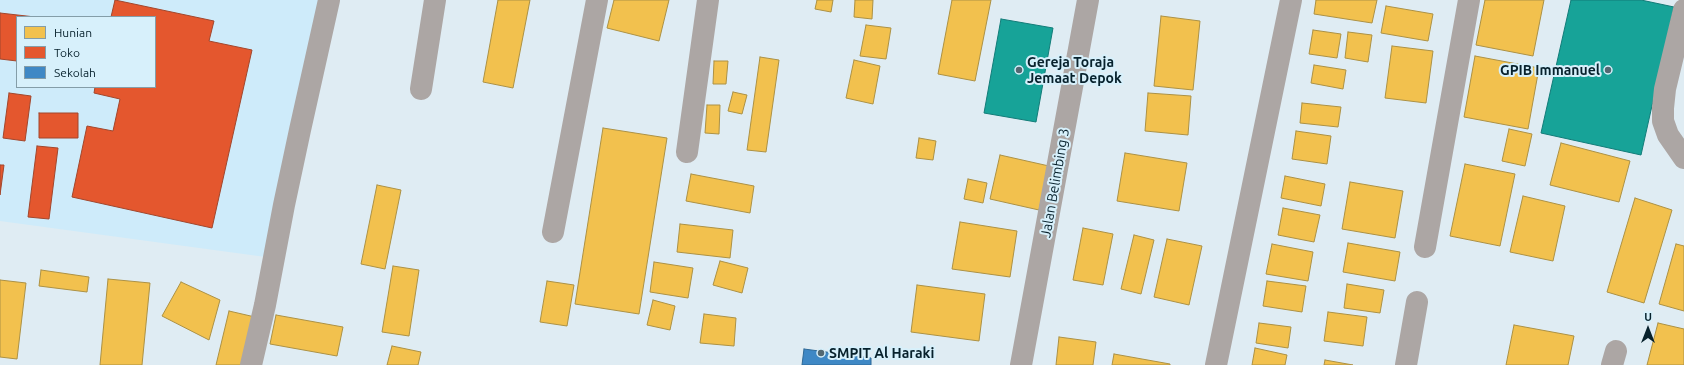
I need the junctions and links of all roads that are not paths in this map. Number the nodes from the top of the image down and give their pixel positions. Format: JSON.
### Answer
{"nodes":[{"id":1,"x":329,"y":0,"type":"edge"},
{"id":2,"x":435,"y":0,"type":"edge"},
{"id":3,"x":597,"y":0,"type":"edge"},
{"id":4,"x":708,"y":0,"type":"edge"},
{"id":5,"x":1088,"y":0,"type":"edge"},
{"id":6,"x":1291,"y":0,"type":"edge"},
{"id":7,"x":1469,"y":0,"type":"edge"},
{"id":8,"x":1684,"y":10,"type":"edge"},
{"id":9,"x":421,"y":89,"type":"dead end"},
{"id":10,"x":687,"y":152,"type":"dead end"},
{"id":11,"x":1684,"y":158,"type":"edge"},
{"id":12,"x":553,"y":232,"type":"dead end"},
{"id":13,"x":1425,"y":248,"type":"dead end"},
{"id":14,"x":1417,"y":302,"type":"dead end"},
{"id":15,"x":251,"y":365,"type":"edge"},
{"id":16,"x":1022,"y":365,"type":"edge"},
{"id":17,"x":1216,"y":365,"type":"edge"},
{"id":18,"x":1406,"y":365,"type":"edge"}],
"edges":[{"from":1,"to":15,"type":"street"},
{"from":2,"to":9,"type":"street"},
{"from":3,"to":12,"type":"street"},
{"from":4,"to":10,"type":"street"},
{"from":5,"to":16,"type":"street","name":"Jalan Belimbing 3"},
{"from":6,"to":17,"type":"street"},
{"from":7,"to":13,"type":"street"},
{"from":8,"to":11,"type":"street"},
{"from":14,"to":18,"type":"street"}]}
